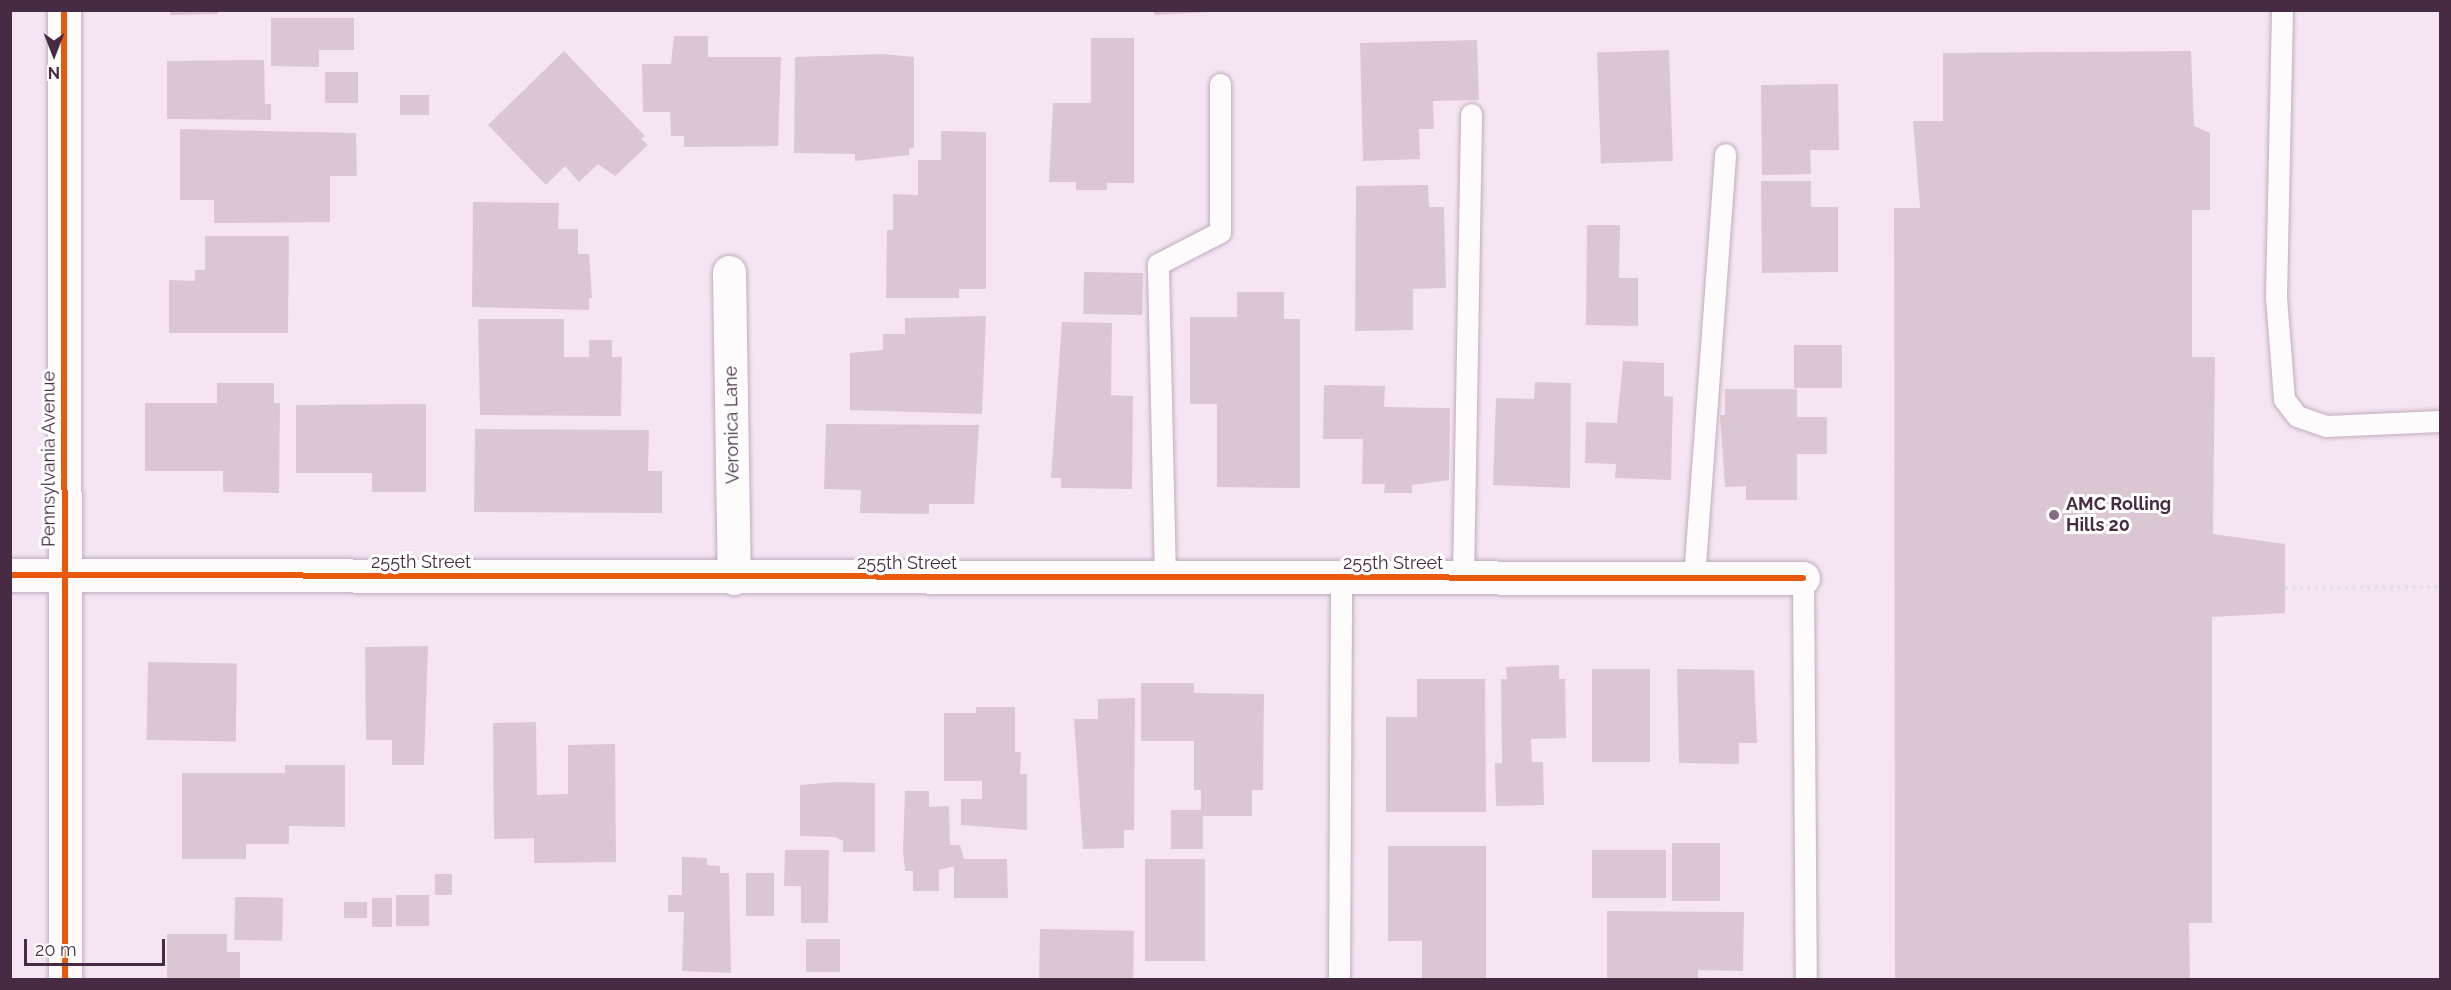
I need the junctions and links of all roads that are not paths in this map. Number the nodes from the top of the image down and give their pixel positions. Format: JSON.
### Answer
{"nodes":[{"id":1,"x":64,"y":10,"type":"edge"},
{"id":2,"x":2282,"y":10,"type":"edge"},
{"id":3,"x":1220,"y":84,"type":"dead end"},
{"id":4,"x":1471,"y":114,"type":"dead end"},
{"id":5,"x":1725,"y":154,"type":"dead end"},
{"id":6,"x":729,"y":272,"type":"dead end"},
{"id":7,"x":2440,"y":421,"type":"edge"},
{"id":8,"x":10,"y":575,"type":"edge"},
{"id":9,"x":64,"y":575,"type":"junction"},
{"id":10,"x":734,"y":578,"type":"junction"},
{"id":11,"x":1165,"y":578,"type":"junction"},
{"id":12,"x":1341,"y":578,"type":"junction"},
{"id":13,"x":1463,"y":578,"type":"junction"},
{"id":14,"x":1694,"y":578,"type":"junction"},
{"id":15,"x":1803,"y":578,"type":"joint"},
{"id":16,"x":65,"y":980,"type":"edge"},
{"id":17,"x":1339,"y":980,"type":"edge"},
{"id":18,"x":1806,"y":980,"type":"edge"}],
"edges":[{"from":1,"to":9,"type":"street","name":"Pennsylvania Avenue"},
{"from":2,"to":7,"type":"lane"},
{"from":3,"to":11,"type":"lane"},
{"from":4,"to":13,"type":"lane"},
{"from":5,"to":14,"type":"lane"},
{"from":6,"to":10,"type":"street","name":"Veronica Lane"},
{"from":8,"to":9,"type":"street","name":"255th Street"},
{"from":9,"to":10,"type":"street","name":"255th Street"},
{"from":9,"to":16,"type":"street","name":"Pennsylvania Avenue"},
{"from":10,"to":11,"type":"street","name":"255th Street"},
{"from":11,"to":12,"type":"street","name":"255th Street"},
{"from":12,"to":13,"type":"street","name":"255th Street"},
{"from":12,"to":17,"type":"lane"},
{"from":13,"to":14,"type":"street","name":"255th Street"},
{"from":14,"to":15,"type":"street","name":"255th Street"},
{"from":15,"to":18,"type":"lane"}]}
